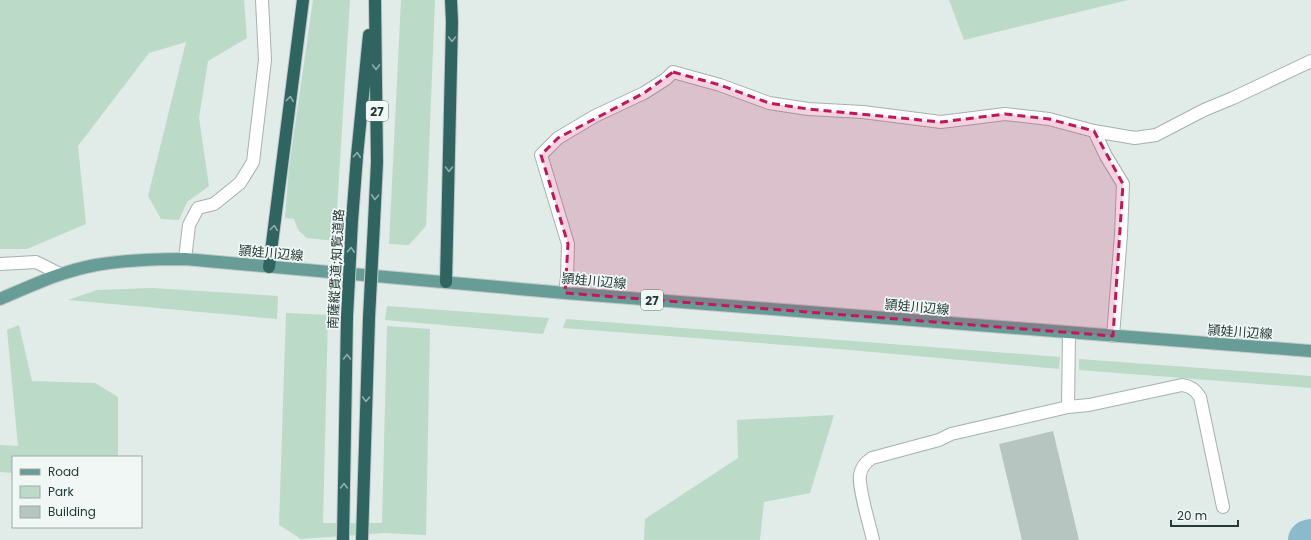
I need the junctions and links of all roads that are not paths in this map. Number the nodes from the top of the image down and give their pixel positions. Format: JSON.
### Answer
{"nodes":[{"id":1,"x":262,"y":0,"type":"edge"},
{"id":2,"x":303,"y":0,"type":"edge"},
{"id":3,"x":374,"y":0,"type":"edge"},
{"id":4,"x":451,"y":0,"type":"edge"},
{"id":5,"x":1311,"y":61,"type":"edge"},
{"id":6,"x":1094,"y":131,"type":"junction"},
{"id":7,"x":185,"y":259,"type":"junction"},
{"id":8,"x":0,"y":264,"type":"edge"},
{"id":9,"x":269,"y":267,"type":"junction"},
{"id":10,"x":60,"y":274,"type":"junction"},
{"id":11,"x":446,"y":282,"type":"junction"},
{"id":12,"x":565,"y":293,"type":"junction"},
{"id":13,"x":0,"y":299,"type":"edge"},
{"id":14,"x":1069,"y":333,"type":"junction"},
{"id":15,"x":1113,"y":336,"type":"junction"},
{"id":16,"x":1311,"y":351,"type":"edge"},
{"id":17,"x":1068,"y":407,"type":"junction"},
{"id":18,"x":1223,"y":507,"type":"dead end"},
{"id":19,"x":343,"y":540,"type":"edge"},
{"id":20,"x":362,"y":540,"type":"edge"},
{"id":21,"x":874,"y":540,"type":"edge"}],
"edges":[{"from":1,"to":7,"type":"street"},
{"from":9,"to":2,"type":"highway","one_way":true},
{"from":19,"to":3,"type":"highway","name":"南薩縦貫道;知覧道路","number":"27","one_way":true,"bridge":true},
{"from":3,"to":20,"type":"highway","name":"南薩縦貫道;知覧道路","number":"27","one_way":true,"bridge":true},
{"from":4,"to":11,"type":"highway","one_way":true},
{"from":5,"to":6,"type":"street"},
{"from":6,"to":12,"type":"street"},
{"from":6,"to":15,"type":"street"},
{"from":7,"to":9,"type":"main road","name":"頴娃川辺線","number":"27"},
{"from":7,"to":10,"type":"main road","name":"頴娃川辺線","number":"27"},
{"from":8,"to":10,"type":"street"},
{"from":9,"to":11,"type":"main road","name":"頴娃川辺線","number":"27"},
{"from":10,"to":13,"type":"main road","name":"頴娃川辺線","number":"27"},
{"from":11,"to":12,"type":"main road","name":"頴娃川辺線","number":"27"},
{"from":12,"to":14,"type":"main road","name":"頴娃川辺線","number":"27"},
{"from":14,"to":15,"type":"main road","name":"頴娃川辺線","number":"27"},
{"from":14,"to":17,"type":"street"},
{"from":15,"to":16,"type":"main road","name":"頴娃川辺線","number":"27"},
{"from":17,"to":18,"type":"street"},
{"from":17,"to":21,"type":"street"}]}
